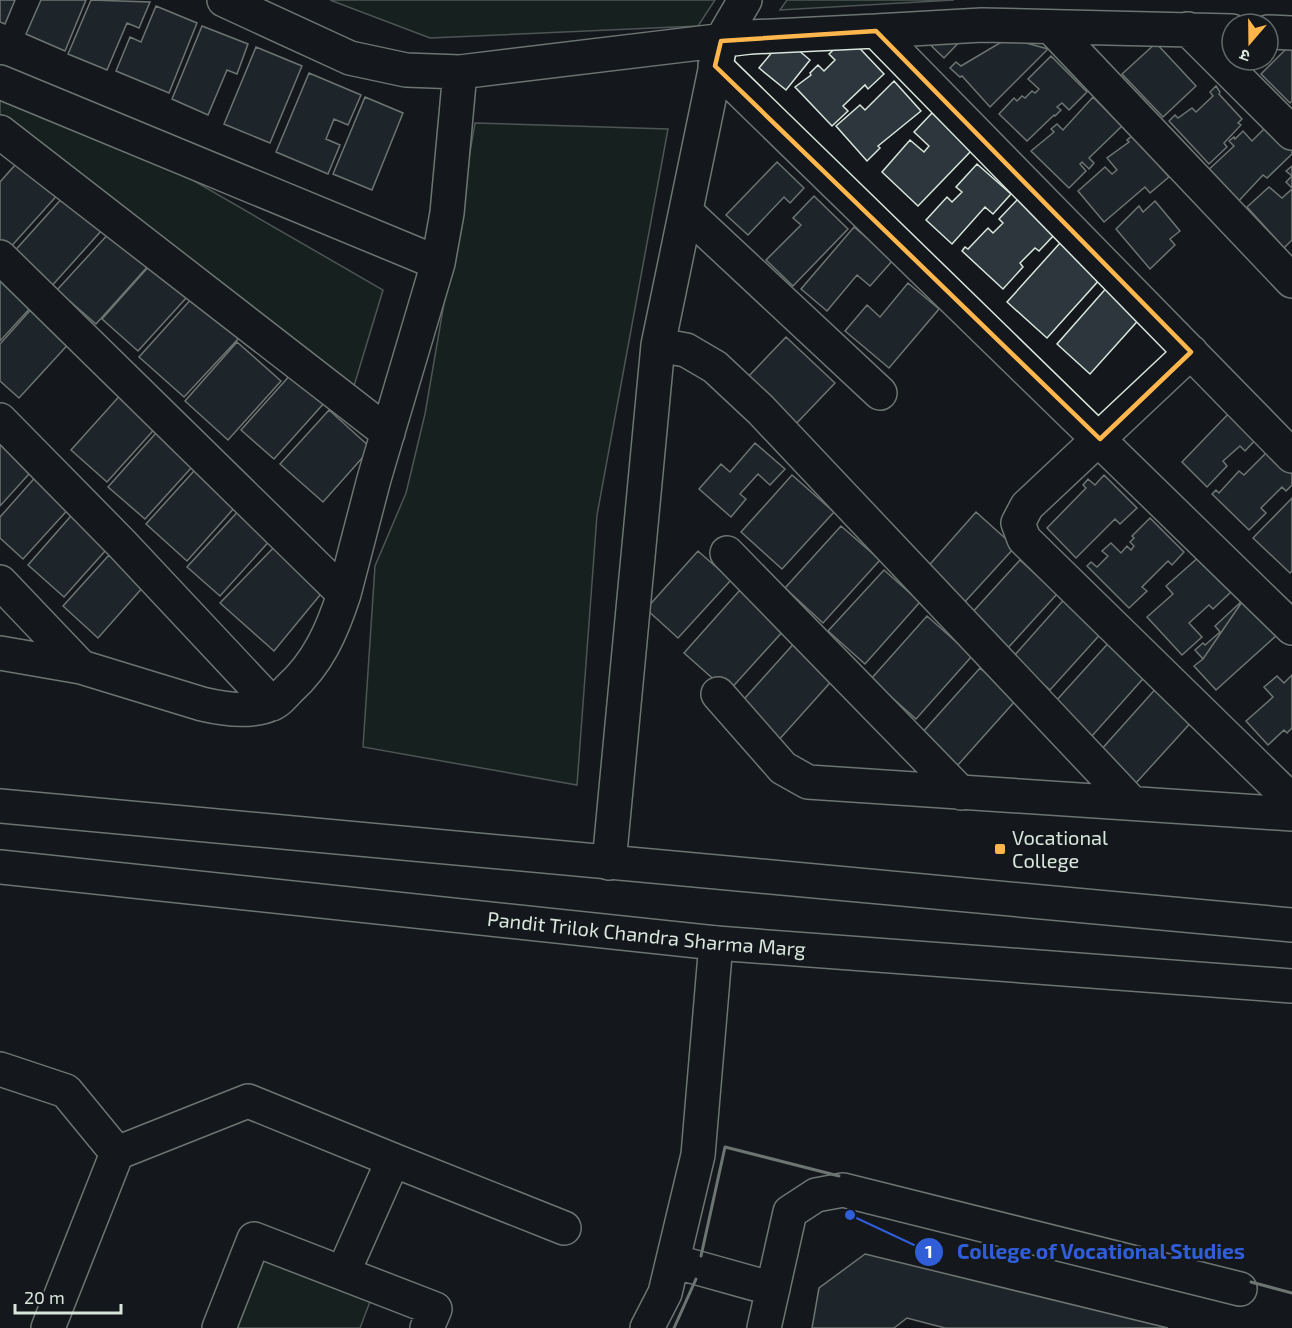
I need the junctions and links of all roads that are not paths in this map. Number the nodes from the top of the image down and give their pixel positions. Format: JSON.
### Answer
{"nodes":[{"id":1,"x":224,"y":0,"type":"edge"},
{"id":2,"x":745,"y":0,"type":"edge"},
{"id":3,"x":1051,"y":27,"type":"junction"},
{"id":4,"x":1188,"y":29,"type":"junction"},
{"id":5,"x":1220,"y":30,"type":"edge"},
{"id":6,"x":876,"y":31,"type":"junction"},
{"id":7,"x":718,"y":54,"type":"junction"},
{"id":8,"x":460,"y":72,"type":"junction"},
{"id":9,"x":0,"y":82,"type":"edge"},
{"id":10,"x":0,"y":132,"type":"edge"},
{"id":11,"x":1292,"y":133,"type":"edge"},
{"id":12,"x":686,"y":212,"type":"junction"},
{"id":13,"x":0,"y":257,"type":"edge"},
{"id":14,"x":438,"y":263,"type":"junction"},
{"id":15,"x":1292,"y":281,"type":"edge"},
{"id":16,"x":658,"y":345,"type":"junction"},
{"id":17,"x":1191,"y":352,"type":"junction"},
{"id":18,"x":880,"y":393,"type":"dead end"},
{"id":19,"x":0,"y":420,"type":"edge"},
{"id":20,"x":388,"y":433,"type":"junction"},
{"id":21,"x":1100,"y":439,"type":"junction"},
{"id":22,"x":1292,"y":456,"type":"edge"},
{"id":23,"x":727,"y":553,"type":"dead end"},
{"id":24,"x":0,"y":582,"type":"edge"},
{"id":25,"x":344,"y":594,"type":"junction"},
{"id":26,"x":1292,"y":628,"type":"edge"},
{"id":27,"x":0,"y":653,"type":"edge"},
{"id":28,"x":81,"y":667,"type":"junction"},
{"id":29,"x":718,"y":694,"type":"dead end"},
{"id":30,"x":272,"y":704,"type":"junction"},
{"id":31,"x":962,"y":793,"type":"junction"},
{"id":32,"x":1292,"y":801,"type":"edge"},
{"id":33,"x":1131,"y":802,"type":"junction"},
{"id":34,"x":0,"y":806,"type":"edge"},
{"id":35,"x":1292,"y":814,"type":"edge"},
{"id":36,"x":609,"y":862,"type":"junction"},
{"id":37,"x":0,"y":867,"type":"edge"},
{"id":38,"x":1292,"y":926,"type":"edge"},
{"id":39,"x":716,"y":943,"type":"junction"},
{"id":40,"x":1292,"y":986,"type":"edge"},
{"id":41,"x":0,"y":1069,"type":"edge"},
{"id":42,"x":117,"y":1153,"type":"junction"},
{"id":43,"x":393,"y":1160,"type":"junction"},
{"id":44,"x":564,"y":1228,"type":"dead end"},
{"id":45,"x":673,"y":1261,"type":"junction"},
{"id":46,"x":343,"y":1273,"type":"junction"},
{"id":47,"x":772,"y":1289,"type":"junction"},
{"id":48,"x":1240,"y":1289,"type":"dead end"},
{"id":49,"x":48,"y":1328,"type":"edge"},
{"id":50,"x":219,"y":1328,"type":"edge"},
{"id":51,"x":427,"y":1328,"type":"edge"},
{"id":52,"x":646,"y":1328,"type":"edge"},
{"id":53,"x":764,"y":1328,"type":"edge"}],
"edges":[{"from":1,"to":8,"type":"street"},
{"from":2,"to":7,"type":"street"},
{"from":3,"to":4,"type":"street"},
{"from":3,"to":6,"type":"street"},
{"from":3,"to":15,"type":"street"},
{"from":4,"to":5,"type":"street"},
{"from":4,"to":11,"type":"street"},
{"from":6,"to":7,"type":"street"},
{"from":6,"to":17,"type":"street"},
{"from":7,"to":8,"type":"street"},
{"from":7,"to":12,"type":"street"},
{"from":7,"to":21,"type":"street"},
{"from":8,"to":14,"type":"street"},
{"from":9,"to":14,"type":"street"},
{"from":10,"to":20,"type":"street"},
{"from":12,"to":16,"type":"street"},
{"from":12,"to":18,"type":"street"},
{"from":13,"to":25,"type":"street"},
{"from":14,"to":20,"type":"street"},
{"from":16,"to":33,"type":"street"},
{"from":16,"to":36,"type":"street"},
{"from":17,"to":21,"type":"street"},
{"from":17,"to":22,"type":"street"},
{"from":19,"to":30,"type":"street"},
{"from":20,"to":25,"type":"street"},
{"from":21,"to":26,"type":"street"},
{"from":21,"to":32,"type":"street"},
{"from":23,"to":31,"type":"street"},
{"from":24,"to":28,"type":"street"},
{"from":25,"to":30,"type":"street"},
{"from":27,"to":28,"type":"street"},
{"from":28,"to":30,"type":"street"},
{"from":29,"to":31,"type":"street"},
{"from":31,"to":33,"type":"street"},
{"from":33,"to":35,"type":"street"},
{"from":34,"to":36,"type":"street"},
{"from":36,"to":38,"type":"street"},
{"from":37,"to":39,"type":"street","name":"Pandit Trilok Chandra Sharma Marg"},
{"from":39,"to":40,"type":"street","name":"Pandit Trilok Chandra Sharma Marg"},
{"from":39,"to":45,"type":"street"},
{"from":41,"to":42,"type":"street"},
{"from":42,"to":43,"type":"street"},
{"from":42,"to":49,"type":"street"},
{"from":43,"to":44,"type":"street"},
{"from":43,"to":46,"type":"street"},
{"from":45,"to":47,"type":"street"},
{"from":45,"to":52,"type":"street"},
{"from":46,"to":50,"type":"street"},
{"from":46,"to":51,"type":"street"},
{"from":47,"to":48,"type":"street"},
{"from":47,"to":53,"type":"street"}]}
